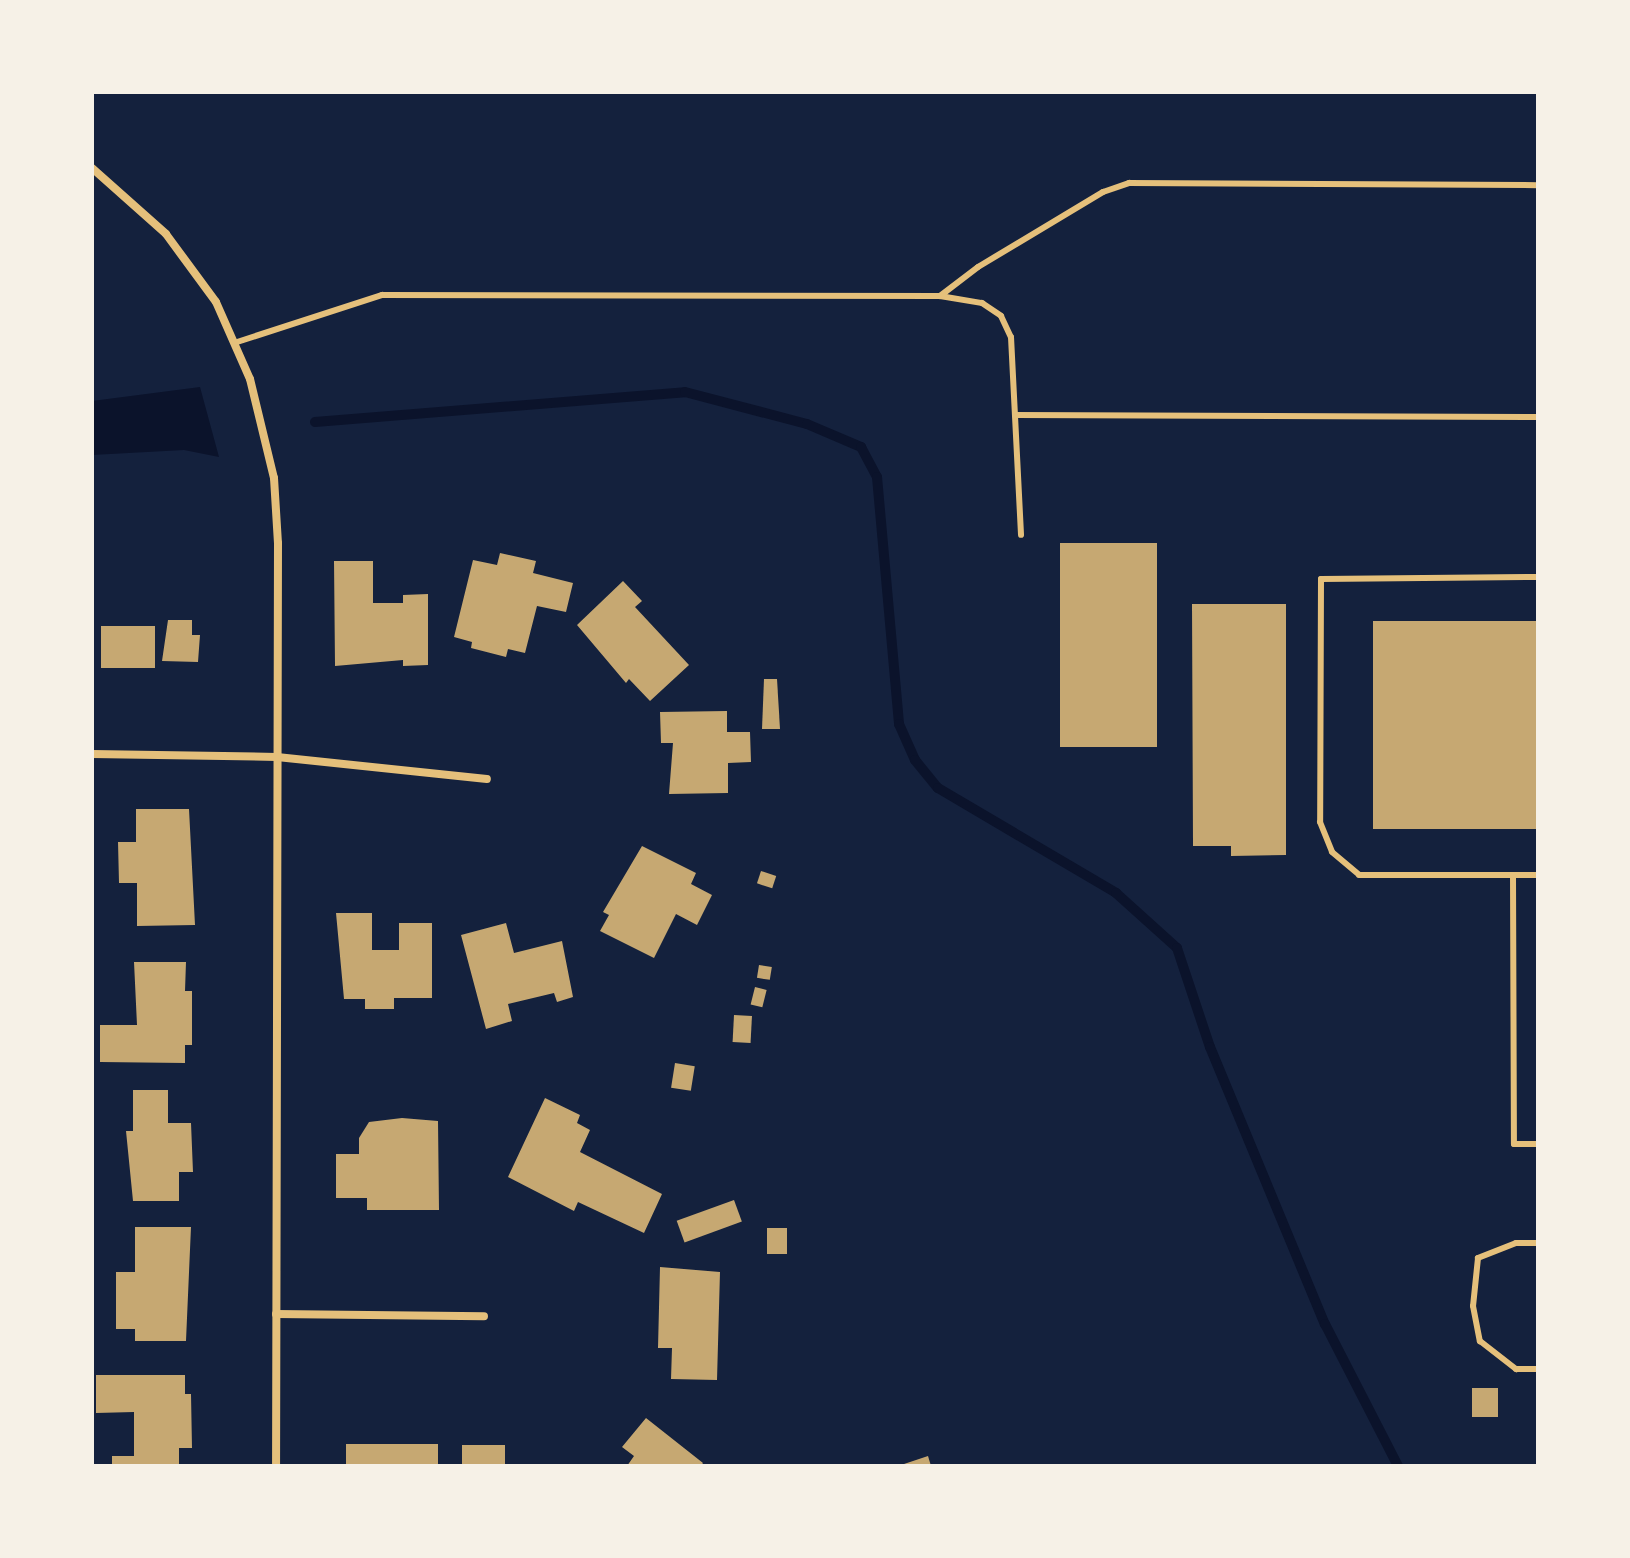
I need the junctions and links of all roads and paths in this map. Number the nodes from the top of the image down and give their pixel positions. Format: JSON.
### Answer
{"nodes":[{"id":1,"x":92,"y":168,"type":"edge"},
{"id":2,"x":1538,"y":185,"type":"edge"},
{"id":3,"x":940,"y":296,"type":"junction"},
{"id":4,"x":234,"y":343,"type":"junction"},
{"id":5,"x":1015,"y":415,"type":"junction"},
{"id":6,"x":1538,"y":417,"type":"edge"},
{"id":7,"x":1021,"y":535,"type":"dead end"},
{"id":8,"x":1538,"y":577,"type":"edge"},
{"id":9,"x":92,"y":754,"type":"edge"},
{"id":10,"x":277,"y":757,"type":"junction"},
{"id":11,"x":487,"y":779,"type":"dead end"},
{"id":12,"x":1513,"y":875,"type":"junction"},
{"id":13,"x":1538,"y":875,"type":"edge"},
{"id":14,"x":1538,"y":1144,"type":"edge"},
{"id":15,"x":1538,"y":1243,"type":"edge"},
{"id":16,"x":276,"y":1314,"type":"junction"},
{"id":17,"x":484,"y":1316,"type":"dead end"},
{"id":18,"x":1538,"y":1369,"type":"edge"},
{"id":19,"x":276,"y":1466,"type":"edge"}],
"edges":[{"from":1,"to":4,"type":"street"},
{"from":2,"to":3,"type":"lane"},
{"from":3,"to":4,"type":"lane"},
{"from":3,"to":5,"type":"lane"},
{"from":4,"to":10,"type":"street"},
{"from":5,"to":6,"type":"lane"},
{"from":5,"to":7,"type":"lane"},
{"from":8,"to":12,"type":"lane"},
{"from":9,"to":10,"type":"street"},
{"from":10,"to":11,"type":"street"},
{"from":10,"to":16,"type":"street"},
{"from":12,"to":13,"type":"lane"},
{"from":12,"to":14,"type":"lane"},
{"from":15,"to":18,"type":"lane"},
{"from":16,"to":17,"type":"street"},
{"from":16,"to":19,"type":"street"}]}
